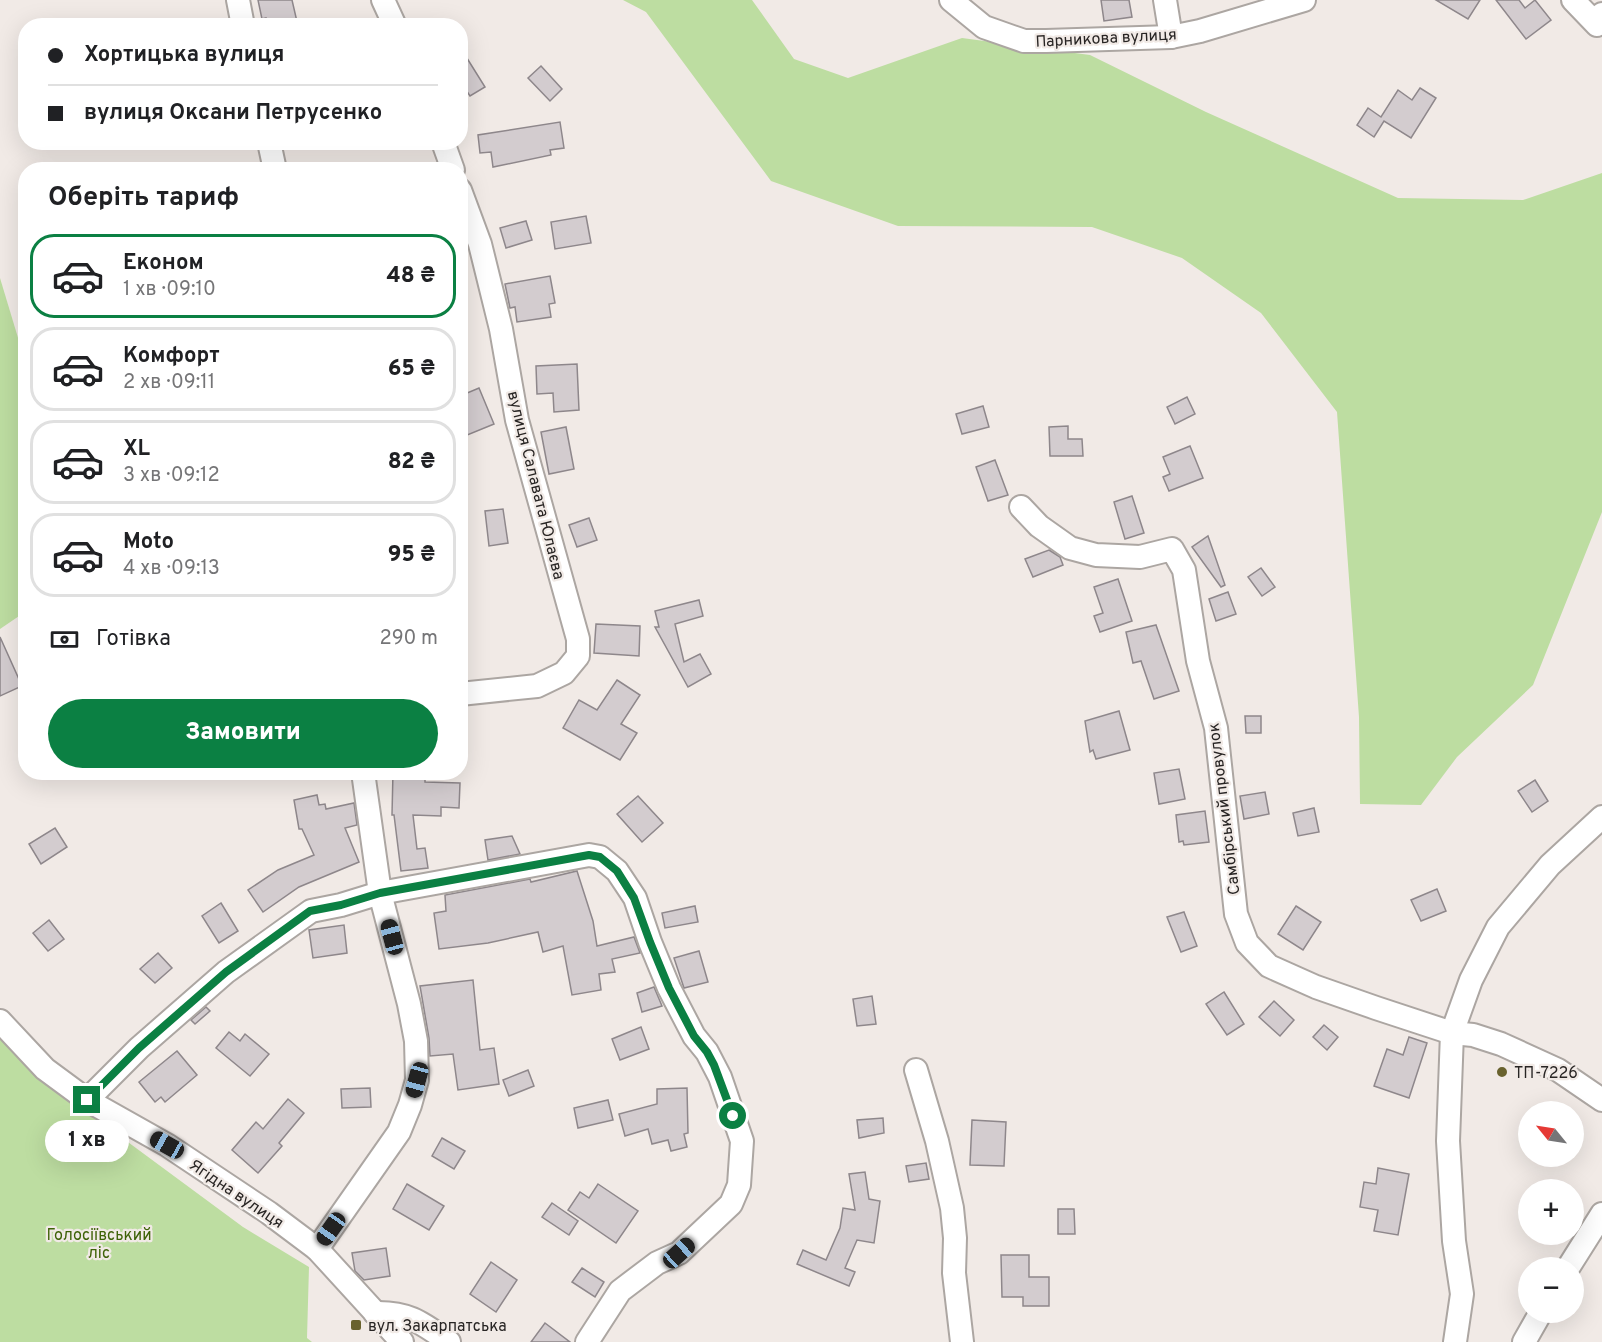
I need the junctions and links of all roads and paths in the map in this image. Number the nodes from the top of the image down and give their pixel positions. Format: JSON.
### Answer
{"nodes":[{"id":1,"x":238,"y":0,"type":"edge"},
{"id":2,"x":383,"y":0,"type":"edge"},
{"id":3,"x":951,"y":0,"type":"edge"},
{"id":4,"x":1165,"y":0,"type":"edge"},
{"id":5,"x":1304,"y":0,"type":"edge"},
{"id":6,"x":1573,"y":0,"type":"edge"},
{"id":7,"x":241,"y":18,"type":"edge"},
{"id":8,"x":391,"y":18,"type":"edge"},
{"id":9,"x":1599,"y":20,"type":"edge"},
{"id":10,"x":1171,"y":37,"type":"junction"},
{"id":11,"x":468,"y":212,"type":"edge"},
{"id":12,"x":1021,"y":507,"type":"dead end"},
{"id":13,"x":468,"y":693,"type":"edge"},
{"id":14,"x":364,"y":780,"type":"edge"},
{"id":15,"x":1602,"y":817,"type":"edge"},
{"id":16,"x":380,"y":893,"type":"junction"},
{"id":17,"x":0,"y":1021,"type":"edge"},
{"id":18,"x":1452,"y":1034,"type":"junction"},
{"id":19,"x":916,"y":1070,"type":"dead end"},
{"id":20,"x":87,"y":1100,"type":"junction"},
{"id":21,"x":1602,"y":1100,"type":"edge"},
{"id":22,"x":1602,"y":1214,"type":"edge"},
{"id":23,"x":317,"y":1249,"type":"junction"},
{"id":24,"x":1575,"y":1257,"type":"edge"},
{"id":25,"x":375,"y":1312,"type":"junction"},
{"id":26,"x":1535,"y":1323,"type":"edge"},
{"id":27,"x":402,"y":1342,"type":"edge"},
{"id":28,"x":449,"y":1342,"type":"edge"},
{"id":29,"x":586,"y":1342,"type":"edge"},
{"id":30,"x":962,"y":1342,"type":"edge"},
{"id":31,"x":1455,"y":1342,"type":"edge"},
{"id":32,"x":1524,"y":1342,"type":"edge"}],
"edges":[{"from":1,"to":7,"type":"street"},
{"from":2,"to":8,"type":"street"},
{"from":3,"to":10,"type":"street","name":"Парникова вулиця"},
{"from":4,"to":10,"type":"street"},
{"from":5,"to":10,"type":"street","name":"Парникова вулиця"},
{"from":6,"to":9,"type":"street"},
{"from":11,"to":13,"type":"street","name":"вулиця Салавата Юлаєва"},
{"from":12,"to":18,"type":"street","name":"Самбірський провулок"},
{"from":14,"to":16,"type":"street"},
{"from":15,"to":18,"type":"street"},
{"from":16,"to":20,"type":"street"},
{"from":16,"to":23,"type":"street"},
{"from":16,"to":29,"type":"street"},
{"from":17,"to":20,"type":"street","name":"Ягідна вулиця"},
{"from":18,"to":21,"type":"street"},
{"from":18,"to":31,"type":"street"},
{"from":19,"to":30,"type":"street"},
{"from":20,"to":23,"type":"street","name":"Ягідна вулиця"},
{"from":22,"to":24,"type":"street"},
{"from":23,"to":25,"type":"street","name":"Ягідна вулиця"},
{"from":25,"to":27,"type":"street","name":"Ягідна вулиця"},
{"from":25,"to":28,"type":"street"},
{"from":26,"to":32,"type":"street"}]}
